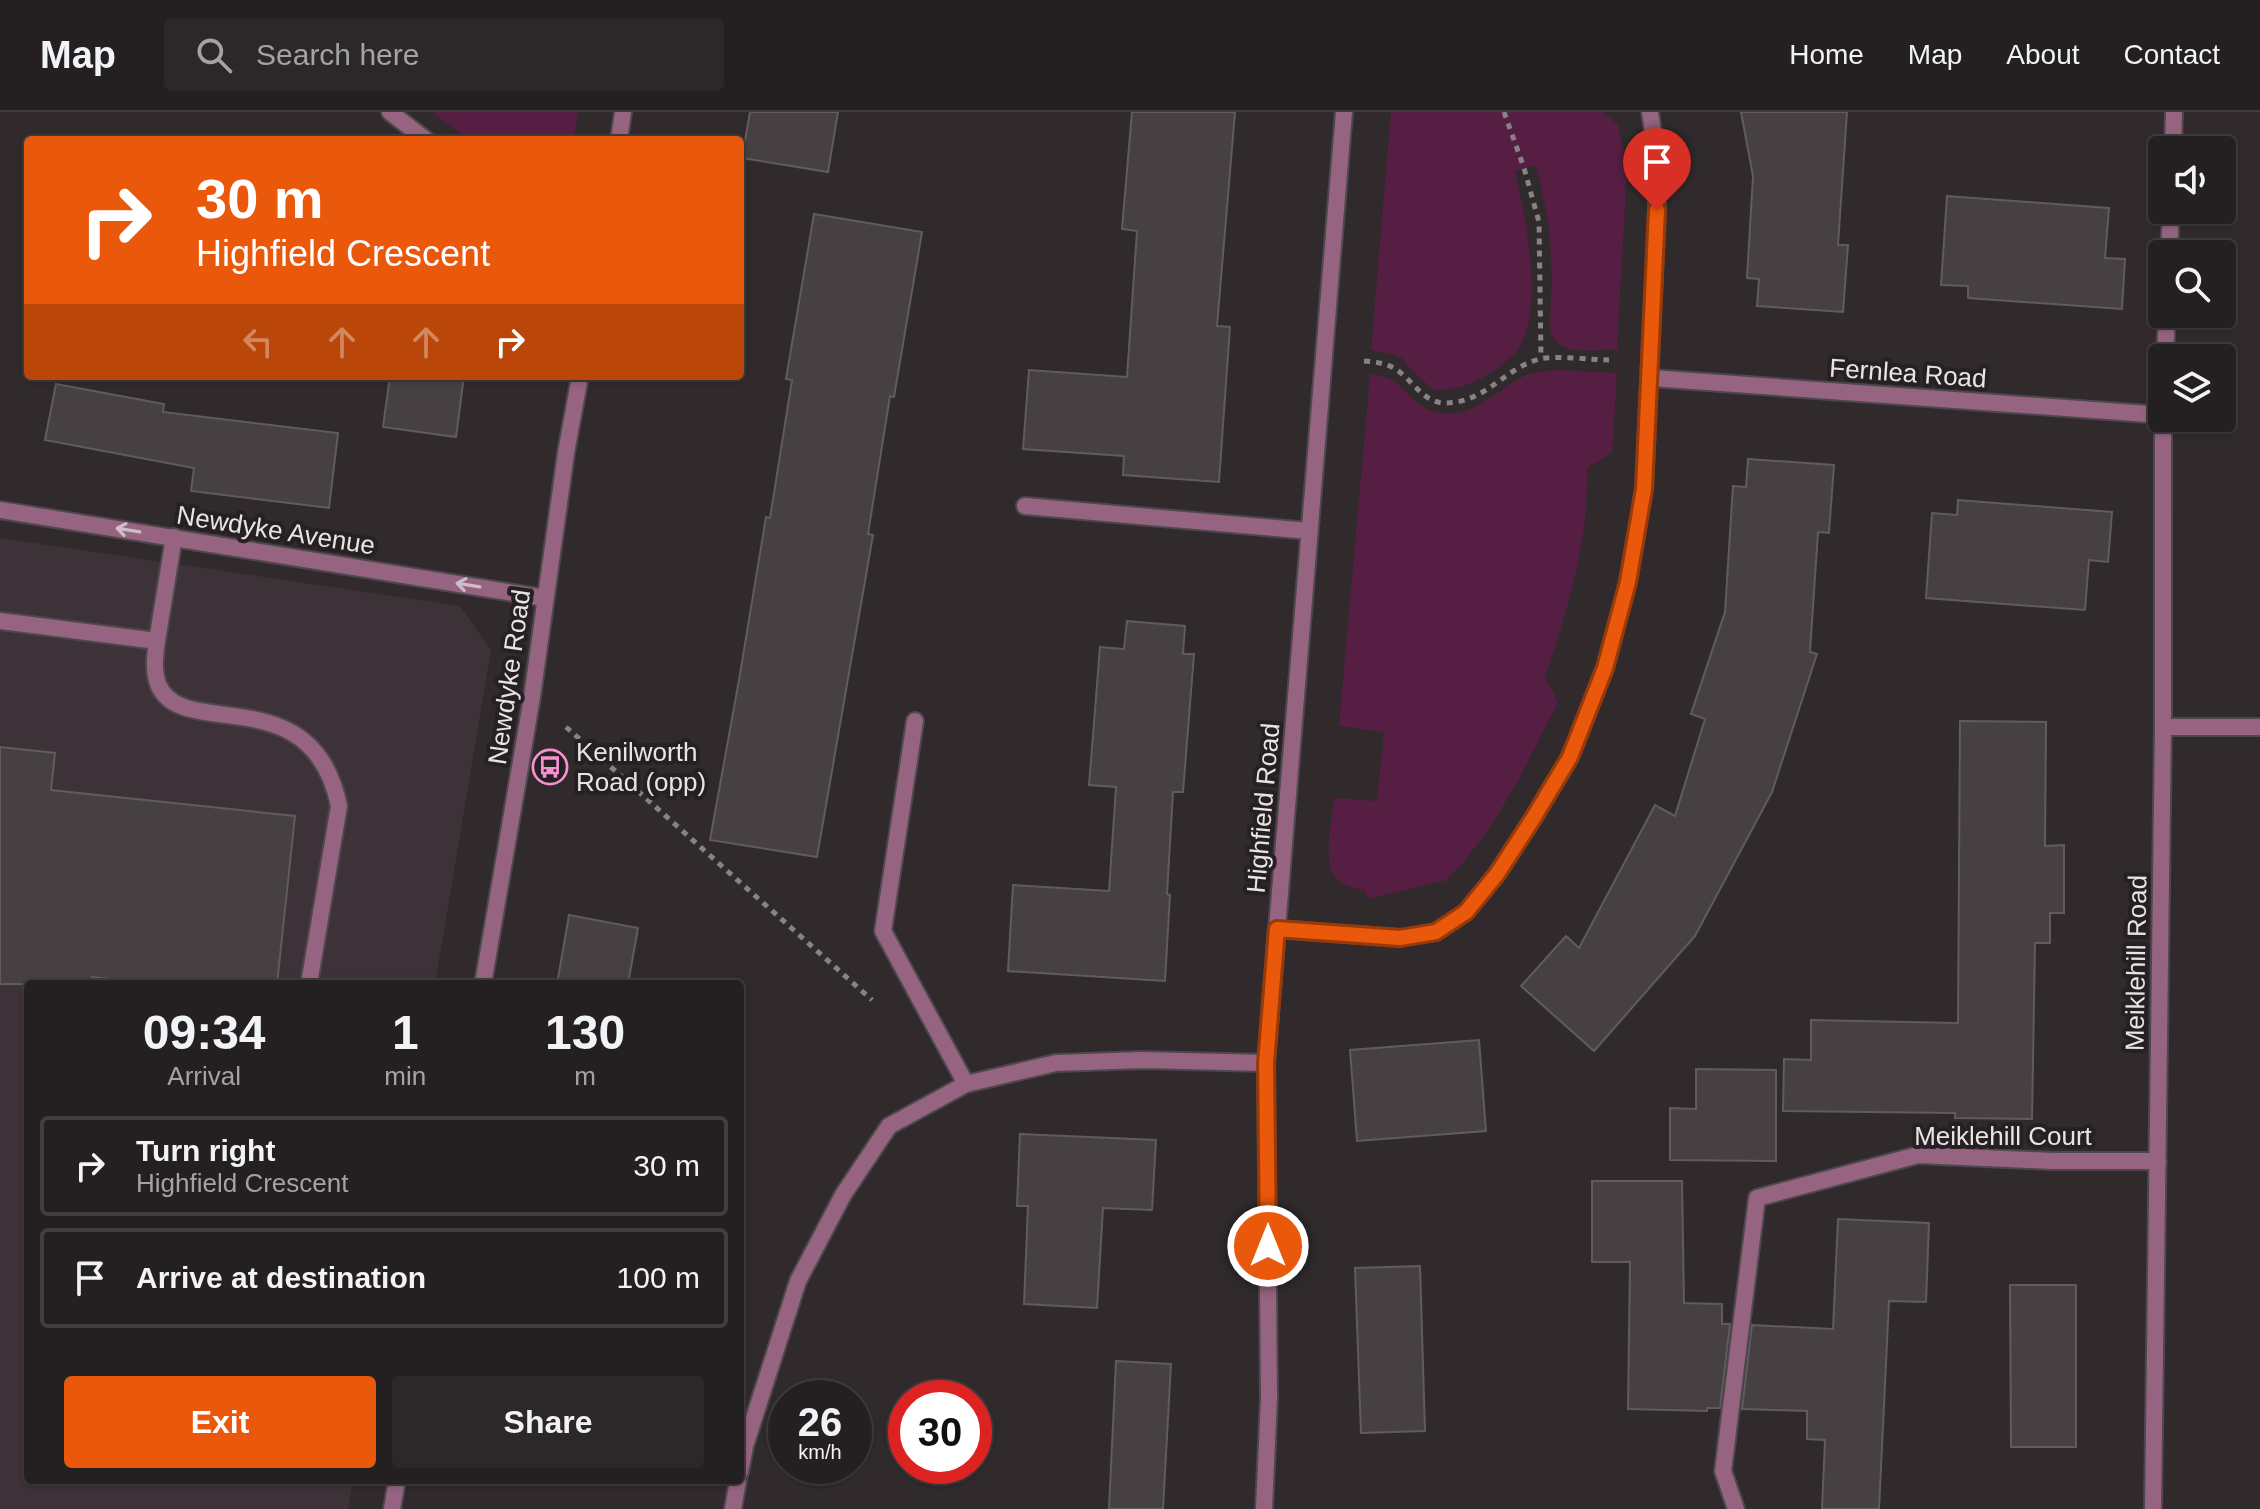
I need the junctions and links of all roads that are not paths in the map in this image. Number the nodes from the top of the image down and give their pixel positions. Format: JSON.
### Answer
{"nodes":[{"id":1,"x":390,"y":112,"type":"edge"},
{"id":2,"x":623,"y":112,"type":"edge"},
{"id":3,"x":1344,"y":112,"type":"edge"},
{"id":4,"x":1650,"y":112,"type":"edge"},
{"id":5,"x":2174,"y":112,"type":"edge"},
{"id":6,"x":421,"y":136,"type":"edge"},
{"id":7,"x":620,"y":136,"type":"edge"},
{"id":8,"x":2173,"y":136,"type":"edge"},
{"id":9,"x":1651,"y":378,"type":"junction"},
{"id":10,"x":579,"y":380,"type":"edge"},
{"id":11,"x":2148,"y":416,"type":"edge"},
{"id":12,"x":2163,"y":432,"type":"edge"},
{"id":13,"x":1025,"y":506,"type":"dead end"},
{"id":14,"x":0,"y":510,"type":"edge"},
{"id":15,"x":1309,"y":531,"type":"junction"},
{"id":16,"x":174,"y":537,"type":"junction"},
{"id":17,"x":545,"y":598,"type":"junction"},
{"id":18,"x":0,"y":621,"type":"edge"},
{"id":19,"x":157,"y":641,"type":"junction"},
{"id":20,"x":915,"y":721,"type":"dead end"},
{"id":21,"x":2163,"y":727,"type":"junction"},
{"id":22,"x":2260,"y":727,"type":"edge"},
{"id":23,"x":1277,"y":929,"type":"junction"},
{"id":24,"x":310,"y":980,"type":"edge"},
{"id":25,"x":484,"y":980,"type":"edge"},
{"id":26,"x":1266,"y":1063,"type":"junction"},
{"id":27,"x":966,"y":1084,"type":"junction"},
{"id":28,"x":2158,"y":1161,"type":"junction"},
{"id":29,"x":744,"y":1451,"type":"edge"},
{"id":30,"x":396,"y":1484,"type":"edge"},
{"id":31,"x":737,"y":1484,"type":"edge"},
{"id":32,"x":392,"y":1509,"type":"edge"},
{"id":33,"x":733,"y":1509,"type":"edge"},
{"id":34,"x":1264,"y":1509,"type":"edge"},
{"id":35,"x":1736,"y":1509,"type":"edge"},
{"id":36,"x":2153,"y":1509,"type":"edge"}],
"edges":[{"from":1,"to":6,"type":"street"},
{"from":2,"to":7,"type":"street"},
{"from":3,"to":15,"type":"street","name":"Highfield Road"},
{"from":4,"to":9,"type":"street"},
{"from":5,"to":8,"type":"street"},
{"from":9,"to":11,"type":"street","name":"Fernlea Road"},
{"from":9,"to":23,"type":"street"},
{"from":10,"to":17,"type":"street","name":"Newdyke Road"},
{"from":12,"to":21,"type":"street","name":"Meiklehill Road"},
{"from":13,"to":15,"type":"street"},
{"from":16,"to":14,"type":"street","name":"Newdyke Avenue","one_way":true},
{"from":15,"to":23,"type":"street","name":"Highfield Road"},
{"from":17,"to":16,"type":"street","name":"Newdyke Avenue","one_way":true},
{"from":16,"to":19,"type":"street"},
{"from":17,"to":25,"type":"street","name":"Newdyke Road"},
{"from":18,"to":19,"type":"street"},
{"from":19,"to":24,"type":"street"},
{"from":20,"to":27,"type":"street"},
{"from":21,"to":22,"type":"street"},
{"from":21,"to":28,"type":"street","name":"Meiklehill Road"},
{"from":23,"to":26,"type":"street","name":"Highfield Road"},
{"from":26,"to":27,"type":"street"},
{"from":26,"to":34,"type":"street","name":"Highfield Road"},
{"from":27,"to":29,"type":"street"},
{"from":28,"to":35,"type":"street","name":"Meiklehill Court"},
{"from":28,"to":36,"type":"street","name":"Meiklehill Road"},
{"from":30,"to":32,"type":"street"},
{"from":31,"to":33,"type":"street"}]}
